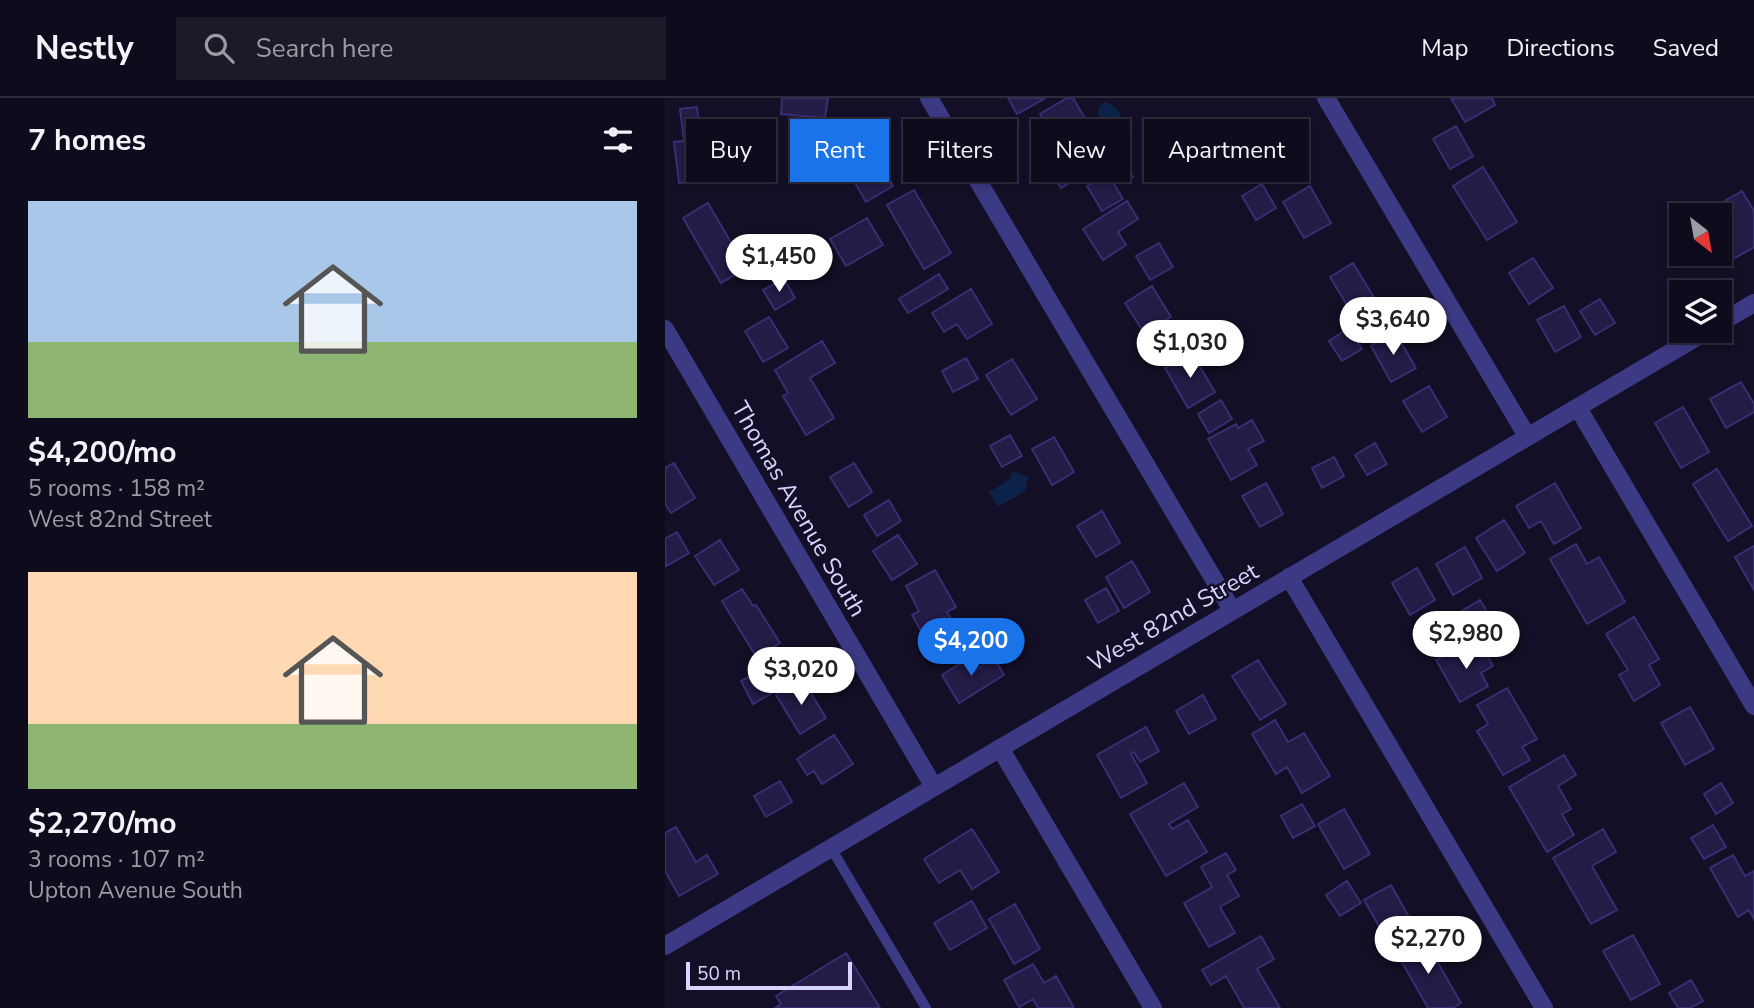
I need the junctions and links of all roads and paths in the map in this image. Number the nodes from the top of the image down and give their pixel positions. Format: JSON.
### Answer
{"nodes":[{"id":1,"x":929,"y":98,"type":"edge"},
{"id":2,"x":1326,"y":98,"type":"edge"},
{"id":3,"x":1754,"y":303,"type":"edge"},
{"id":4,"x":1732,"y":316,"type":"edge"},
{"id":5,"x":665,"y":328,"type":"edge"},
{"id":6,"x":1687,"y":343,"type":"edge"},
{"id":7,"x":1578,"y":408,"type":"junction"},
{"id":8,"x":1527,"y":436,"type":"junction"},
{"id":9,"x":1290,"y":577,"type":"junction"},
{"id":10,"x":1232,"y":611,"type":"junction"},
{"id":11,"x":1754,"y":706,"type":"edge"},
{"id":12,"x":1000,"y":748,"type":"junction"},
{"id":13,"x":934,"y":787,"type":"junction"},
{"id":14,"x":831,"y":848,"type":"junction"},
{"id":15,"x":665,"y":946,"type":"edge"},
{"id":16,"x":926,"y":1008,"type":"edge"},
{"id":17,"x":1153,"y":1008,"type":"edge"},
{"id":18,"x":1544,"y":1008,"type":"edge"}],
"edges":[{"from":1,"to":10,"type":"street"},
{"from":2,"to":8,"type":"street"},
{"from":3,"to":4,"type":"street"},
{"from":5,"to":13,"type":"street","name":"Thomas Avenue South"},
{"from":6,"to":7,"type":"street","name":"West 82nd Street"},
{"from":7,"to":8,"type":"street","name":"West 82nd Street"},
{"from":7,"to":11,"type":"street"},
{"from":8,"to":9,"type":"street","name":"West 82nd Street"},
{"from":9,"to":10,"type":"street","name":"West 82nd Street"},
{"from":9,"to":18,"type":"street"},
{"from":10,"to":12,"type":"street","name":"West 82nd Street"},
{"from":12,"to":13,"type":"street","name":"West 82nd Street"},
{"from":12,"to":17,"type":"street"},
{"from":13,"to":14,"type":"street","name":"West 82nd Street"},
{"from":14,"to":15,"type":"street","name":"West 82nd Street"},
{"from":14,"to":16,"type":"lane"}]}
